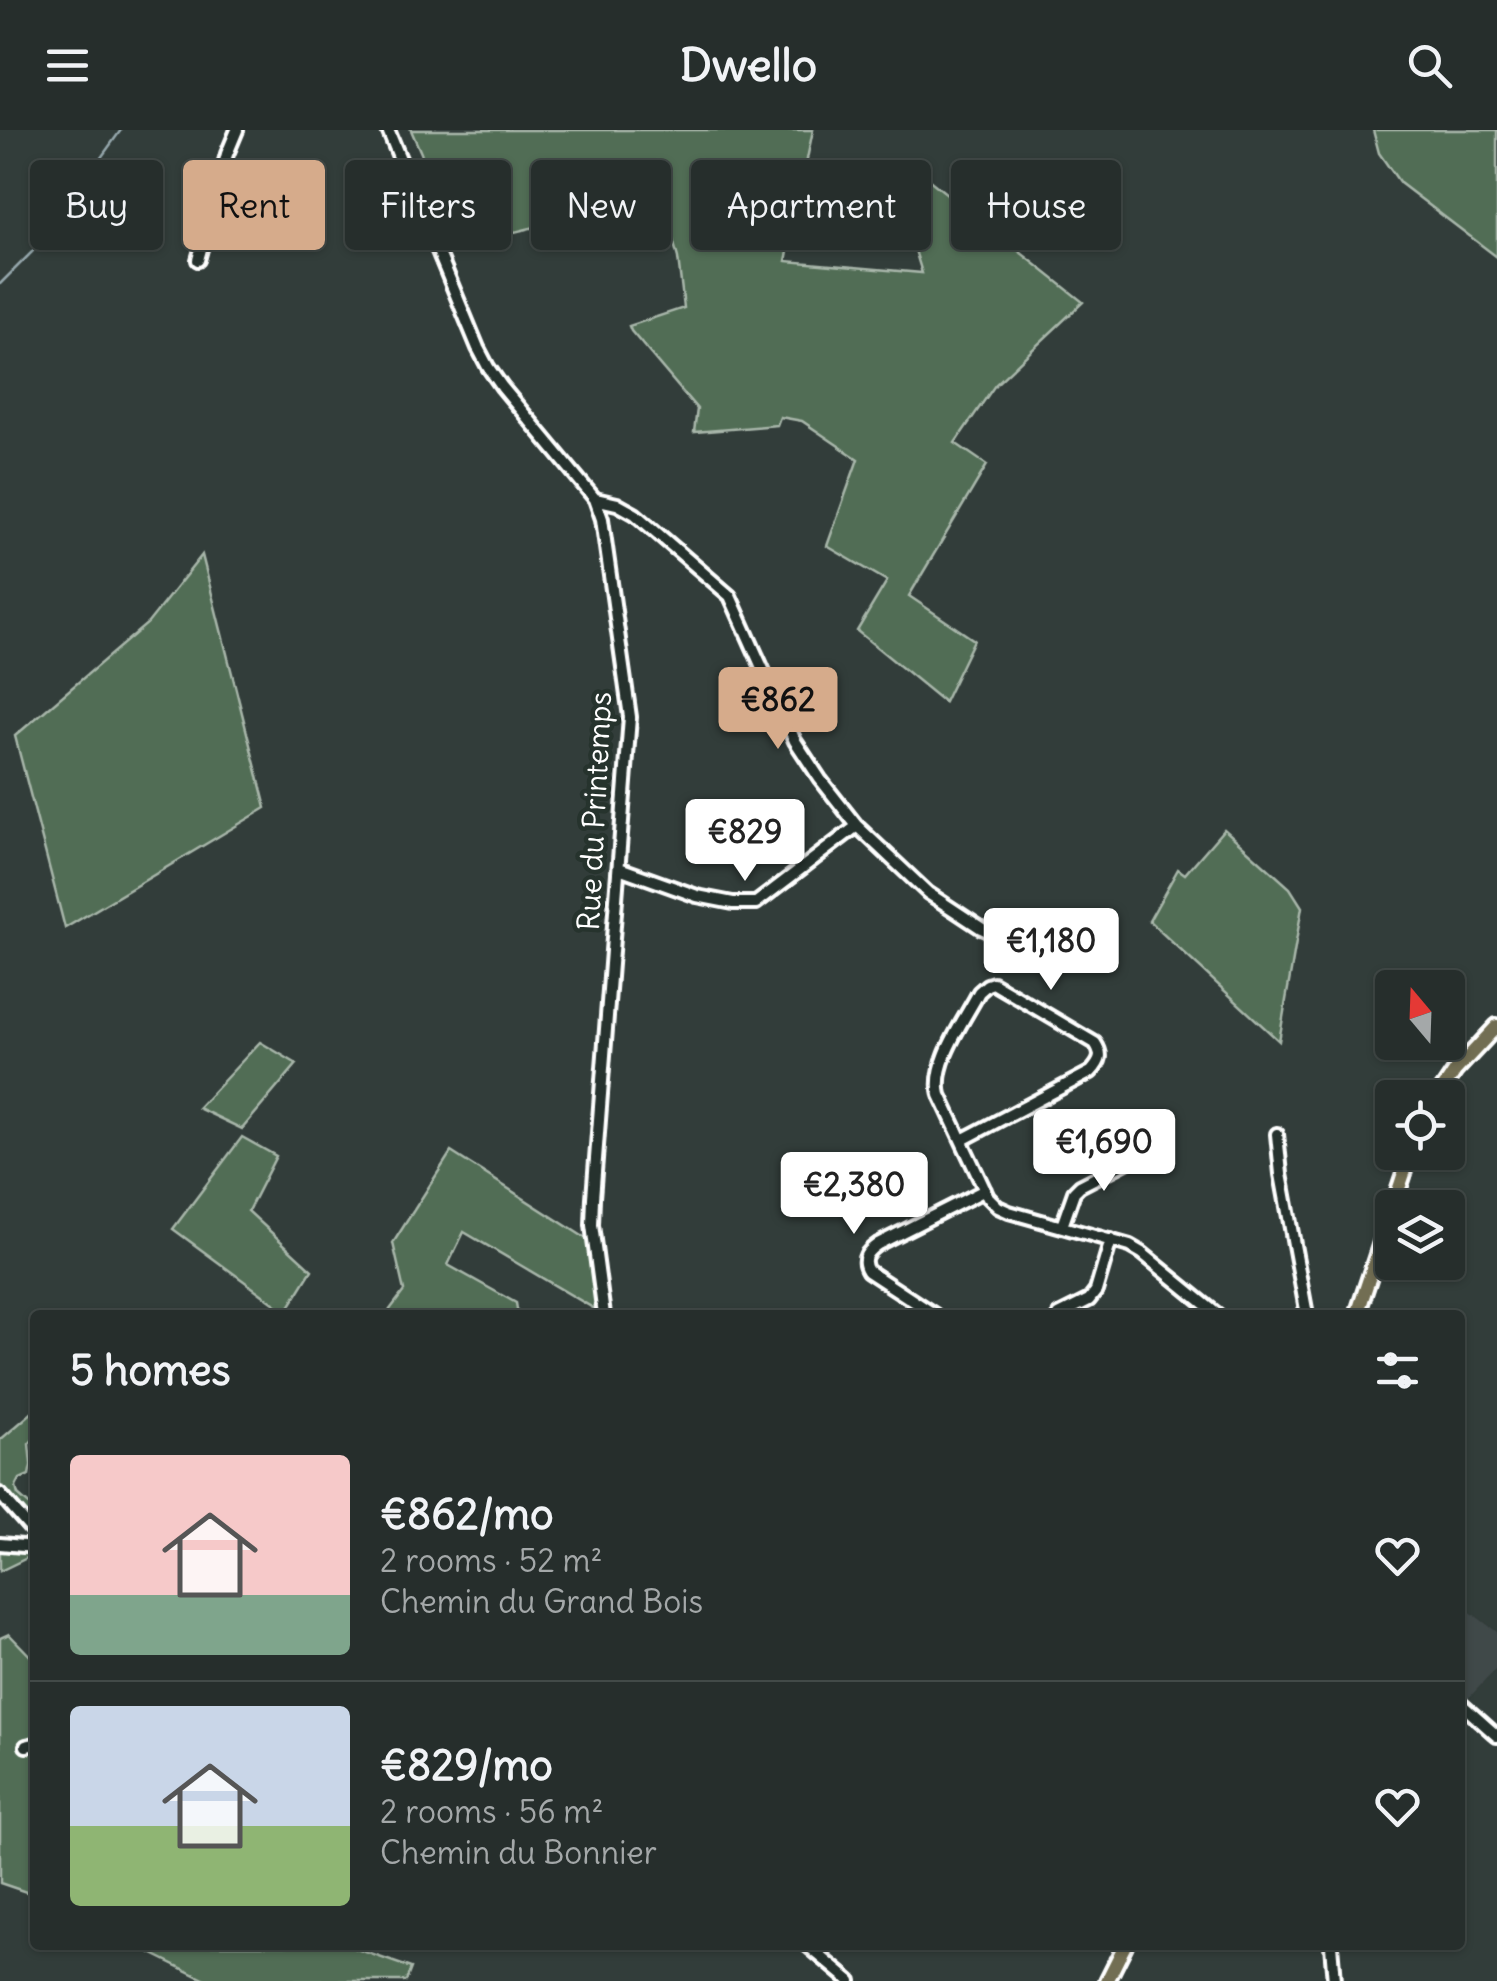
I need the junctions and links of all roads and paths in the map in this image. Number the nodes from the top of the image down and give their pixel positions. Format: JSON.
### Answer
{"nodes":[{"id":1,"x":237,"y":130,"type":"edge"},
{"id":2,"x":388,"y":130,"type":"edge"},
{"id":3,"x":198,"y":260,"type":"dead end"},
{"id":4,"x":595,"y":499,"type":"junction"},
{"id":5,"x":857,"y":826,"type":"junction"},
{"id":6,"x":619,"y":868,"type":"junction"},
{"id":7,"x":1012,"y":942,"type":"dead end"},
{"id":8,"x":1497,"y":1026,"type":"edge"},
{"id":9,"x":1450,"y":1080,"type":"edge"},
{"id":10,"x":1276,"y":1134,"type":"dead end"},
{"id":11,"x":962,"y":1140,"type":"junction"},
{"id":12,"x":1152,"y":1157,"type":"dead end"},
{"id":13,"x":1405,"y":1170,"type":"edge"},
{"id":14,"x":985,"y":1190,"type":"junction"},
{"id":15,"x":1062,"y":1226,"type":"junction"},
{"id":16,"x":1111,"y":1240,"type":"junction"},
{"id":17,"x":603,"y":1310,"type":"edge"},
{"id":18,"x":927,"y":1310,"type":"edge"},
{"id":19,"x":1069,"y":1310,"type":"edge"},
{"id":20,"x":1212,"y":1310,"type":"edge"},
{"id":21,"x":1306,"y":1310,"type":"edge"},
{"id":22,"x":1359,"y":1310,"type":"edge"},
{"id":23,"x":0,"y":1494,"type":"edge"},
{"id":24,"x":30,"y":1528,"type":"edge"},
{"id":25,"x":0,"y":1544,"type":"edge"},
{"id":26,"x":30,"y":1547,"type":"edge"},
{"id":27,"x":1465,"y":1707,"type":"edge"},
{"id":28,"x":1497,"y":1736,"type":"edge"},
{"id":29,"x":813,"y":1950,"type":"edge"},
{"id":30,"x":1122,"y":1950,"type":"edge"},
{"id":31,"x":1331,"y":1950,"type":"edge"},
{"id":32,"x":850,"y":1981,"type":"edge"},
{"id":33,"x":1107,"y":1981,"type":"edge"},
{"id":34,"x":1334,"y":1981,"type":"edge"}],
"edges":[{"from":1,"to":3,"type":"street"},
{"from":2,"to":4,"type":"street","name":"Rue du Printemps"},
{"from":4,"to":5,"type":"street"},
{"from":4,"to":6,"type":"street","name":"Rue du Printemps"},
{"from":5,"to":6,"type":"street"},
{"from":5,"to":7,"type":"street"},
{"from":6,"to":17,"type":"street","name":"Rue du Printemps"},
{"from":8,"to":9,"type":"main road"},
{"from":10,"to":21,"type":"street"},
{"from":11,"to":11,"type":"street"},
{"from":11,"to":14,"type":"street"},
{"from":12,"to":15,"type":"street"},
{"from":13,"to":22,"type":"main road"},
{"from":14,"to":15,"type":"street"},
{"from":14,"to":18,"type":"street"},
{"from":15,"to":16,"type":"street"},
{"from":16,"to":19,"type":"street"},
{"from":16,"to":20,"type":"street"},
{"from":23,"to":24,"type":"street"},
{"from":25,"to":26,"type":"street"},
{"from":27,"to":28,"type":"street"},
{"from":29,"to":32,"type":"street"},
{"from":30,"to":33,"type":"main road"},
{"from":31,"to":34,"type":"street"}]}
